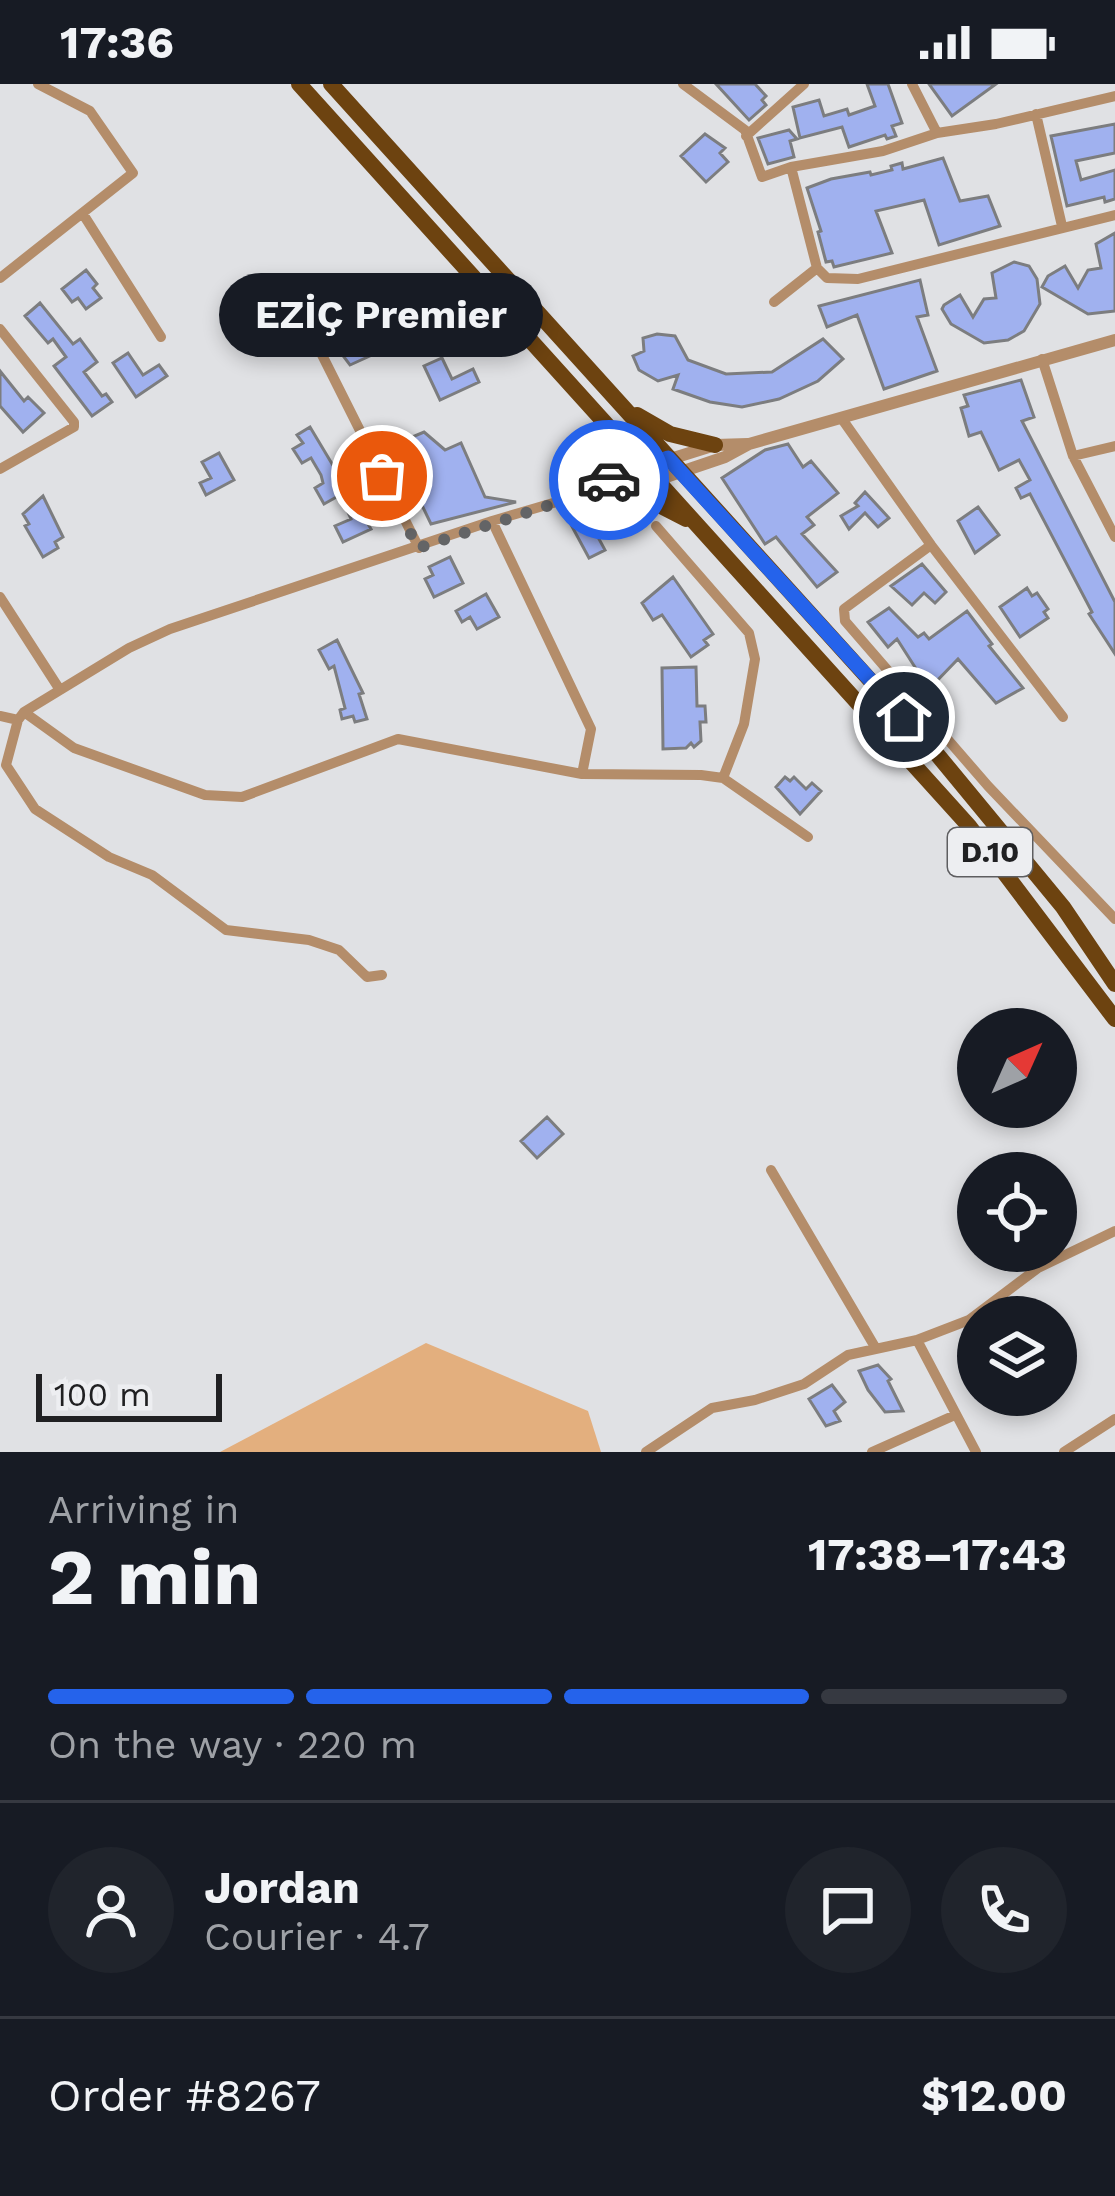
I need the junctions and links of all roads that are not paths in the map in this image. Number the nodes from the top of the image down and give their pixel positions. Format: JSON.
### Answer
{"nodes":[{"id":1,"x":38,"y":84,"type":"edge"},
{"id":2,"x":299,"y":84,"type":"edge"},
{"id":3,"x":331,"y":84,"type":"edge"},
{"id":4,"x":683,"y":84,"type":"edge"},
{"id":5,"x":804,"y":84,"type":"edge"},
{"id":6,"x":912,"y":84,"type":"edge"},
{"id":7,"x":1115,"y":96,"type":"edge"},
{"id":8,"x":1036,"y":114,"type":"junction"},
{"id":9,"x":937,"y":133,"type":"junction"},
{"id":10,"x":746,"y":136,"type":"junction"},
{"id":11,"x":791,"y":167,"type":"junction"},
{"id":12,"x":83,"y":214,"type":"junction"},
{"id":13,"x":1115,"y":215,"type":"edge"},
{"id":14,"x":1062,"y":226,"type":"junction"},
{"id":15,"x":818,"y":268,"type":"junction"},
{"id":16,"x":0,"y":278,"type":"edge"},
{"id":17,"x":774,"y":302,"type":"dead end"},
{"id":18,"x":0,"y":329,"type":"edge"},
{"id":19,"x":310,"y":331,"type":"dead end"},
{"id":20,"x":160,"y":337,"type":"dead end"},
{"id":21,"x":1115,"y":340,"type":"edge"},
{"id":22,"x":1042,"y":359,"type":"junction"},
{"id":23,"x":620,"y":406,"type":"junction"},
{"id":24,"x":842,"y":419,"type":"junction"},
{"id":25,"x":604,"y":421,"type":"junction"},
{"id":26,"x":749,"y":444,"type":"junction"},
{"id":27,"x":715,"y":445,"type":"junction"},
{"id":28,"x":1115,"y":446,"type":"edge"},
{"id":29,"x":1073,"y":455,"type":"junction"},
{"id":30,"x":674,"y":465,"type":"junction"},
{"id":31,"x":0,"y":469,"type":"edge"},
{"id":32,"x":651,"y":473,"type":"junction"},
{"id":33,"x":595,"y":488,"type":"junction"},
{"id":34,"x":626,"y":488,"type":"junction"},
{"id":35,"x":492,"y":521,"type":"junction"},
{"id":36,"x":656,"y":526,"type":"dead end"},
{"id":37,"x":702,"y":529,"type":"junction"},
{"id":38,"x":1115,"y":537,"type":"edge"},
{"id":39,"x":931,"y":545,"type":"junction"},
{"id":40,"x":418,"y":548,"type":"junction"},
{"id":41,"x":0,"y":597,"type":"edge"},
{"id":42,"x":60,"y":690,"type":"junction"},
{"id":43,"x":0,"y":716,"type":"edge"},
{"id":44,"x":21,"y":716,"type":"junction"},
{"id":45,"x":1064,"y":717,"type":"dead end"},
{"id":46,"x":582,"y":774,"type":"junction"},
{"id":47,"x":723,"y":778,"type":"junction"},
{"id":48,"x":808,"y":837,"type":"dead end"},
{"id":49,"x":1115,"y":920,"type":"edge"},
{"id":50,"x":382,"y":975,"type":"dead end"},
{"id":51,"x":1115,"y":984,"type":"edge"},
{"id":52,"x":1115,"y":1018,"type":"edge"},
{"id":53,"x":771,"y":1170,"type":"dead end"},
{"id":54,"x":1113,"y":1237,"type":"edge"},
{"id":55,"x":917,"y":1340,"type":"junction"},
{"id":56,"x":875,"y":1347,"type":"junction"},
{"id":57,"x":955,"y":1415,"type":"junction"},
{"id":58,"x":1115,"y":1419,"type":"edge"},
{"id":59,"x":646,"y":1452,"type":"edge"},
{"id":60,"x":872,"y":1452,"type":"edge"},
{"id":61,"x":976,"y":1452,"type":"edge"},
{"id":62,"x":1064,"y":1452,"type":"edge"}],
"edges":[{"from":1,"to":12,"type":"street"},
{"from":2,"to":25,"type":"highway","number":"D.10"},
{"from":3,"to":23,"type":"highway","number":"D.10"},
{"from":4,"to":10,"type":"street"},
{"from":5,"to":10,"type":"street"},
{"from":6,"to":9,"type":"street"},
{"from":7,"to":8,"type":"street"},
{"from":8,"to":9,"type":"street"},
{"from":8,"to":14,"type":"street"},
{"from":9,"to":11,"type":"street"},
{"from":10,"to":11,"type":"street"},
{"from":11,"to":15,"type":"street"},
{"from":12,"to":16,"type":"street"},
{"from":12,"to":20,"type":"street"},
{"from":13,"to":14,"type":"street"},
{"from":14,"to":15,"type":"street"},
{"from":15,"to":17,"type":"street"},
{"from":18,"to":31,"type":"street"},
{"from":19,"to":40,"type":"street"},
{"from":21,"to":22,"type":"street"},
{"from":22,"to":24,"type":"street"},
{"from":22,"to":29,"type":"street"},
{"from":23,"to":27,"type":"highway"},
{"from":23,"to":30,"type":"highway","number":"D.10"},
{"from":24,"to":26,"type":"street"},
{"from":24,"to":39,"type":"street"},
{"from":25,"to":32,"type":"highway","number":"D.10"},
{"from":25,"to":33,"type":"highway"},
{"from":26,"to":27,"type":"street"},
{"from":26,"to":30,"type":"street"},
{"from":27,"to":30,"type":"street"},
{"from":28,"to":29,"type":"street"},
{"from":29,"to":38,"type":"street"},
{"from":30,"to":32,"type":"street"},
{"from":30,"to":51,"type":"highway","number":"D.10"},
{"from":32,"to":33,"type":"street"},
{"from":32,"to":34,"type":"street"},
{"from":32,"to":37,"type":"highway","number":"D.10"},
{"from":33,"to":34,"type":"street"},
{"from":33,"to":35,"type":"street"},
{"from":34,"to":37,"type":"highway"},
{"from":35,"to":40,"type":"street"},
{"from":35,"to":46,"type":"street"},
{"from":36,"to":47,"type":"street"},
{"from":37,"to":52,"type":"highway","number":"D.10"},
{"from":39,"to":45,"type":"street"},
{"from":39,"to":49,"type":"street"},
{"from":40,"to":42,"type":"street"},
{"from":41,"to":42,"type":"street"},
{"from":42,"to":44,"type":"street"},
{"from":43,"to":44,"type":"street"},
{"from":44,"to":46,"type":"street"},
{"from":44,"to":50,"type":"street"},
{"from":46,"to":47,"type":"street"},
{"from":47,"to":48,"type":"street"},
{"from":53,"to":56,"type":"street"},
{"from":54,"to":55,"type":"street"},
{"from":55,"to":56,"type":"street"},
{"from":55,"to":57,"type":"street"},
{"from":56,"to":59,"type":"street"},
{"from":57,"to":60,"type":"street"},
{"from":57,"to":61,"type":"street"},
{"from":58,"to":62,"type":"street"}]}
